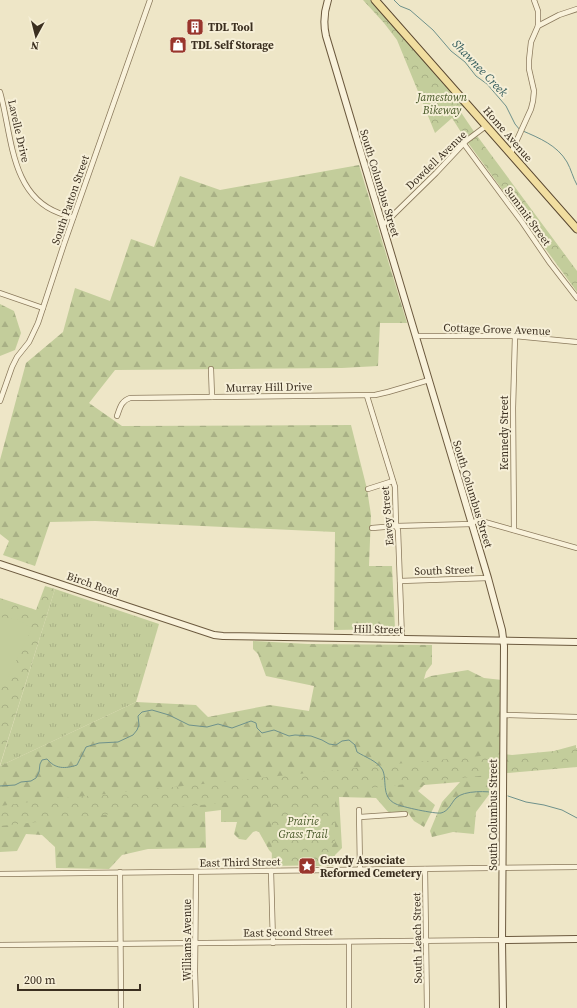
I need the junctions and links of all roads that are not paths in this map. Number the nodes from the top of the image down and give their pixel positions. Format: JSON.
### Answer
{"nodes":[{"id":1,"x":150,"y":0,"type":"edge"},
{"id":2,"x":328,"y":0,"type":"edge"},
{"id":3,"x":375,"y":0,"type":"edge"},
{"id":4,"x":534,"y":0,"type":"edge"},
{"id":5,"x":577,"y":9,"type":"edge"},
{"id":6,"x":538,"y":26,"type":"junction"},
{"id":7,"x":0,"y":92,"type":"edge"},
{"id":8,"x":486,"y":126,"type":"junction"},
{"id":9,"x":464,"y":144,"type":"junction"},
{"id":10,"x":510,"y":154,"type":"junction"},
{"id":11,"x":74,"y":218,"type":"junction"},
{"id":12,"x":383,"y":225,"type":"junction"},
{"id":13,"x":577,"y":229,"type":"edge"},
{"id":14,"x":0,"y":293,"type":"edge"},
{"id":15,"x":577,"y":298,"type":"edge"},
{"id":16,"x":43,"y":308,"type":"junction"},
{"id":17,"x":416,"y":336,"type":"junction"},
{"id":18,"x":515,"y":336,"type":"junction"},
{"id":19,"x":577,"y":342,"type":"edge"},
{"id":20,"x":211,"y":369,"type":"dead end"},
{"id":21,"x":429,"y":380,"type":"junction"},
{"id":22,"x":368,"y":396,"type":"junction"},
{"id":23,"x":212,"y":397,"type":"junction"},
{"id":24,"x":0,"y":401,"type":"edge"},
{"id":25,"x":117,"y":416,"type":"dead end"},
{"id":26,"x":393,"y":481,"type":"junction"},
{"id":27,"x":368,"y":489,"type":"dead end"},
{"id":28,"x":472,"y":524,"type":"junction"},
{"id":29,"x":396,"y":526,"type":"junction"},
{"id":30,"x":372,"y":528,"type":"dead end"},
{"id":31,"x":514,"y":530,"type":"junction"},
{"id":32,"x":577,"y":548,"type":"edge"},
{"id":33,"x":0,"y":564,"type":"edge"},
{"id":34,"x":488,"y":578,"type":"junction"},
{"id":35,"x":400,"y":580,"type":"junction"},
{"id":36,"x":180,"y":624,"type":"joint"},
{"id":37,"x":402,"y":639,"type":"junction"},
{"id":38,"x":504,"y":641,"type":"junction"},
{"id":39,"x":577,"y":642,"type":"edge"},
{"id":40,"x":504,"y":715,"type":"junction"},
{"id":41,"x":577,"y":717,"type":"edge"},
{"id":42,"x":359,"y":810,"type":"dead end"},
{"id":43,"x":405,"y":814,"type":"dead end"},
{"id":44,"x":360,"y":817,"type":"junction"},
{"id":45,"x":577,"y":867,"type":"edge"},
{"id":46,"x":425,"y":868,"type":"junction"},
{"id":47,"x":503,"y":868,"type":"junction"},
{"id":48,"x":360,"y":869,"type":"junction"},
{"id":49,"x":271,"y":871,"type":"junction"},
{"id":50,"x":120,"y":872,"type":"junction"},
{"id":51,"x":196,"y":872,"type":"junction"},
{"id":52,"x":0,"y":874,"type":"edge"},
{"id":53,"x":577,"y":939,"type":"edge"},
{"id":54,"x":502,"y":940,"type":"junction"},
{"id":55,"x":425,"y":941,"type":"junction"},
{"id":56,"x":348,"y":942,"type":"junction"},
{"id":57,"x":195,"y":943,"type":"junction"},
{"id":58,"x":273,"y":943,"type":"junction"},
{"id":59,"x":121,"y":944,"type":"junction"},
{"id":60,"x":0,"y":945,"type":"edge"},
{"id":61,"x":121,"y":1008,"type":"edge"},
{"id":62,"x":196,"y":1008,"type":"edge"},
{"id":63,"x":349,"y":1008,"type":"edge"},
{"id":64,"x":427,"y":1008,"type":"edge"},
{"id":65,"x":503,"y":1008,"type":"edge"}],
"edges":[{"from":1,"to":11,"type":"street","name":"South Patton Street"},
{"from":2,"to":12,"type":"street","name":"South Columbus Street"},
{"from":3,"to":8,"type":"main road","name":"Home Avenue"},
{"from":4,"to":6,"type":"street"},
{"from":5,"to":6,"type":"street"},
{"from":6,"to":10,"type":"street"},
{"from":7,"to":11,"type":"street","name":"Lavelle Drive"},
{"from":8,"to":9,"type":"street","name":"Dowdell Avenue"},
{"from":8,"to":10,"type":"main road","name":"Home Avenue"},
{"from":9,"to":12,"type":"street","name":"Dowdell Avenue"},
{"from":9,"to":15,"type":"street","name":"Summit Street"},
{"from":10,"to":13,"type":"main road","name":"Home Avenue"},
{"from":11,"to":16,"type":"street","name":"South Patton Street"},
{"from":12,"to":17,"type":"street","name":"South Columbus Street"},
{"from":14,"to":16,"type":"street"},
{"from":16,"to":24,"type":"street","name":"South Patton Street"},
{"from":17,"to":18,"type":"street","name":"Cottage Grove Avenue"},
{"from":17,"to":21,"type":"street","name":"South Columbus Street"},
{"from":18,"to":19,"type":"street","name":"Cottage Grove Avenue"},
{"from":18,"to":31,"type":"street","name":"Kennedy Street"},
{"from":20,"to":23,"type":"street"},
{"from":21,"to":22,"type":"street","name":"Murray Hill Drive"},
{"from":21,"to":28,"type":"street","name":"South Columbus Street"},
{"from":22,"to":23,"type":"street","name":"Murray Hill Drive"},
{"from":22,"to":26,"type":"street","name":"Eavey Street"},
{"from":23,"to":25,"type":"street","name":"Murray Hill Drive"},
{"from":26,"to":27,"type":"street"},
{"from":26,"to":29,"type":"street","name":"Eavey Street"},
{"from":28,"to":29,"type":"street"},
{"from":28,"to":31,"type":"street"},
{"from":28,"to":34,"type":"street","name":"South Columbus Street"},
{"from":29,"to":30,"type":"street"},
{"from":29,"to":35,"type":"street","name":"Eavey Street"},
{"from":31,"to":32,"type":"street"},
{"from":33,"to":36,"type":"street","name":"Birch Road"},
{"from":34,"to":35,"type":"street","name":"South Street"},
{"from":34,"to":38,"type":"street","name":"South Columbus Street"},
{"from":35,"to":37,"type":"street","name":"Eavey Street"},
{"from":36,"to":37,"type":"street","name":"Hill Street"},
{"from":37,"to":38,"type":"street","name":"Hill Street"},
{"from":38,"to":39,"type":"street","name":"Hill Street"},
{"from":38,"to":40,"type":"street","name":"South Columbus Street"},
{"from":40,"to":41,"type":"street"},
{"from":40,"to":47,"type":"street","name":"South Columbus Street"},
{"from":42,"to":44,"type":"street"},
{"from":43,"to":44,"type":"street"},
{"from":44,"to":48,"type":"street"},
{"from":45,"to":47,"type":"street","name":"East Third Street"},
{"from":46,"to":47,"type":"street","name":"East Third Street"},
{"from":46,"to":48,"type":"street","name":"East Third Street"},
{"from":46,"to":55,"type":"street","name":"South Leach Street"},
{"from":47,"to":54,"type":"street","name":"South Columbus Street"},
{"from":48,"to":49,"type":"street","name":"East Third Street"},
{"from":49,"to":51,"type":"street","name":"East Third Street"},
{"from":49,"to":58,"type":"street"},
{"from":50,"to":51,"type":"street","name":"East Third Street"},
{"from":50,"to":52,"type":"street","name":"East Third Street"},
{"from":50,"to":59,"type":"street"},
{"from":51,"to":57,"type":"street","name":"Williams Avenue"},
{"from":53,"to":54,"type":"street","name":"East Second Street"},
{"from":54,"to":55,"type":"street","name":"East Second Street"},
{"from":54,"to":65,"type":"street","name":"South Columbus Street"},
{"from":55,"to":56,"type":"street","name":"East Second Street"},
{"from":55,"to":64,"type":"street","name":"South Leach Street"},
{"from":56,"to":58,"type":"street","name":"East Second Street"},
{"from":56,"to":63,"type":"street"},
{"from":57,"to":58,"type":"street","name":"East Second Street"},
{"from":57,"to":59,"type":"street","name":"East Second Street"},
{"from":57,"to":62,"type":"street","name":"Williams Avenue"},
{"from":59,"to":60,"type":"street","name":"East Second Street"},
{"from":59,"to":61,"type":"street"}]}
